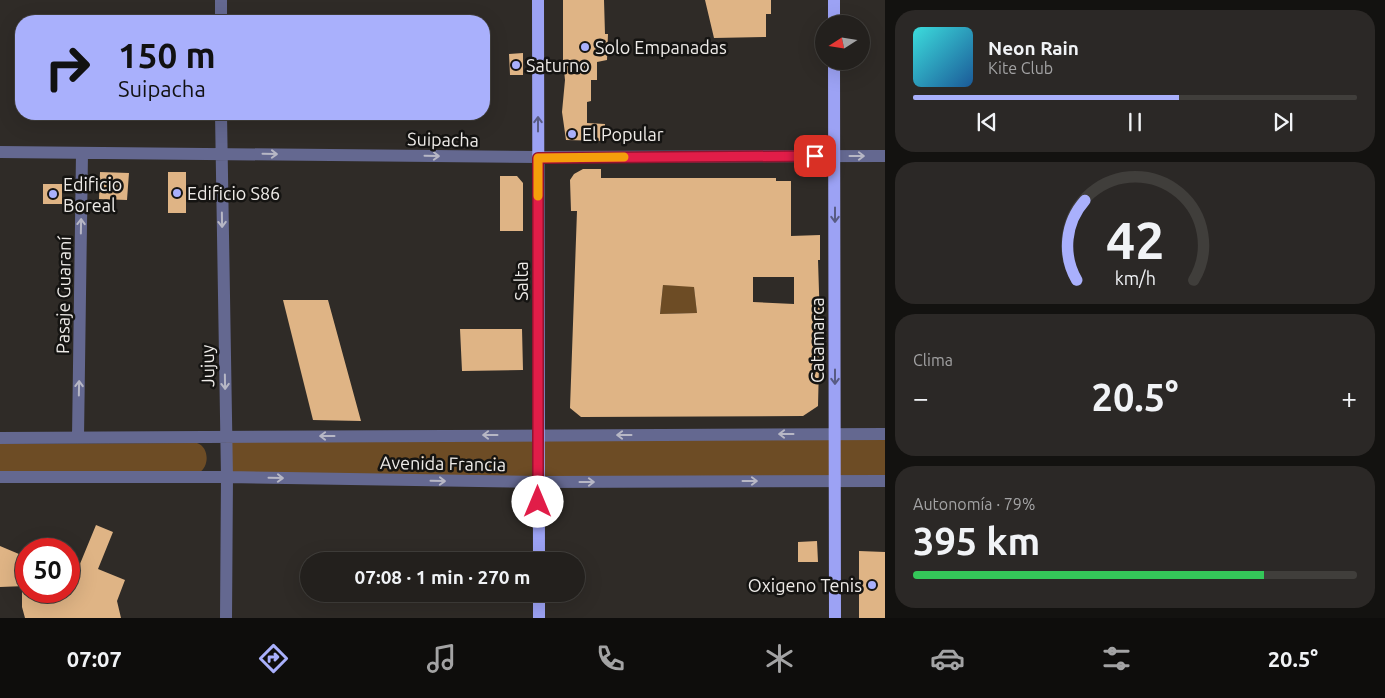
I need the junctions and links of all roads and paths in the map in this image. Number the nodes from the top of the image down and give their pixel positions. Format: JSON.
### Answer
{"nodes":[{"id":1,"x":220,"y":0,"type":"edge"},
{"id":2,"x":538,"y":0,"type":"edge"},
{"id":3,"x":834,"y":0,"type":"edge"},
{"id":4,"x":221,"y":15,"type":"edge"},
{"id":5,"x":834,"y":15,"type":"edge"},
{"id":6,"x":834,"y":70,"type":"edge"},
{"id":7,"x":221,"y":120,"type":"edge"},
{"id":8,"x":0,"y":152,"type":"edge"},
{"id":9,"x":82,"y":153,"type":"junction"},
{"id":10,"x":221,"y":154,"type":"junction"},
{"id":11,"x":834,"y":156,"type":"junction"},
{"id":12,"x":885,"y":156,"type":"edge"},
{"id":13,"x":538,"y":158,"type":"junction"},
{"id":14,"x":835,"y":434,"type":"junction"},
{"id":15,"x":885,"y":434,"type":"edge"},
{"id":16,"x":538,"y":435,"type":"junction"},
{"id":17,"x":226,"y":436,"type":"junction"},
{"id":18,"x":78,"y":437,"type":"junction"},
{"id":19,"x":0,"y":438,"type":"edge"},
{"id":20,"x":0,"y":477,"type":"edge"},
{"id":21,"x":227,"y":477,"type":"junction"},
{"id":22,"x":835,"y":481,"type":"junction"},
{"id":23,"x":885,"y":481,"type":"edge"},
{"id":24,"x":538,"y":482,"type":"junction"},
{"id":25,"x":539,"y":552,"type":"edge"},
{"id":26,"x":539,"y":602,"type":"edge"},
{"id":27,"x":226,"y":618,"type":"edge"},
{"id":28,"x":539,"y":618,"type":"edge"},
{"id":29,"x":835,"y":618,"type":"edge"}],
"edges":[{"from":1,"to":4,"type":"street"},
{"from":13,"to":2,"type":"main road","name":"Salta","one_way":true},
{"from":3,"to":5,"type":"main road"},
{"from":6,"to":11,"type":"main road","name":"Catamarca"},
{"from":7,"to":10,"type":"street","name":"Jujuy"},
{"from":8,"to":9,"type":"street","name":"Suipacha"},
{"from":9,"to":10,"type":"street","name":"Suipacha"},
{"from":18,"to":9,"type":"street","name":"Pasaje Guaraní","one_way":true},
{"from":10,"to":13,"type":"street","name":"Suipacha","one_way":true},
{"from":10,"to":17,"type":"street","name":"Jujuy","one_way":true},
{"from":11,"to":12,"type":"street","name":"Suipacha","one_way":true},
{"from":11,"to":13,"type":"street","name":"Suipacha"},
{"from":11,"to":14,"type":"main road","name":"Catamarca","one_way":true},
{"from":13,"to":16,"type":"main road","name":"Salta"},
{"from":14,"to":15,"type":"street","name":"Avenida Francia"},
{"from":14,"to":16,"type":"street","name":"Avenida Francia","one_way":true},
{"from":14,"to":22,"type":"main road","name":"Catamarca"},
{"from":16,"to":17,"type":"street","name":"Avenida Francia","one_way":true},
{"from":16,"to":24,"type":"main road","name":"Salta"},
{"from":17,"to":18,"type":"street","name":"Avenida Francia"},
{"from":17,"to":21,"type":"street","name":"Jujuy"},
{"from":18,"to":19,"type":"street","name":"Avenida Francia"},
{"from":20,"to":21,"type":"street","name":"Avenida Francia"},
{"from":21,"to":24,"type":"street","name":"Avenida Francia","one_way":true},
{"from":21,"to":27,"type":"street","name":"Jujuy"},
{"from":22,"to":23,"type":"street","name":"Avenida Francia"},
{"from":24,"to":22,"type":"street","name":"Avenida Francia","one_way":true},
{"from":22,"to":29,"type":"main road","name":"Catamarca"},
{"from":24,"to":25,"type":"main road","name":"Salta"},
{"from":26,"to":28,"type":"main road"}]}
